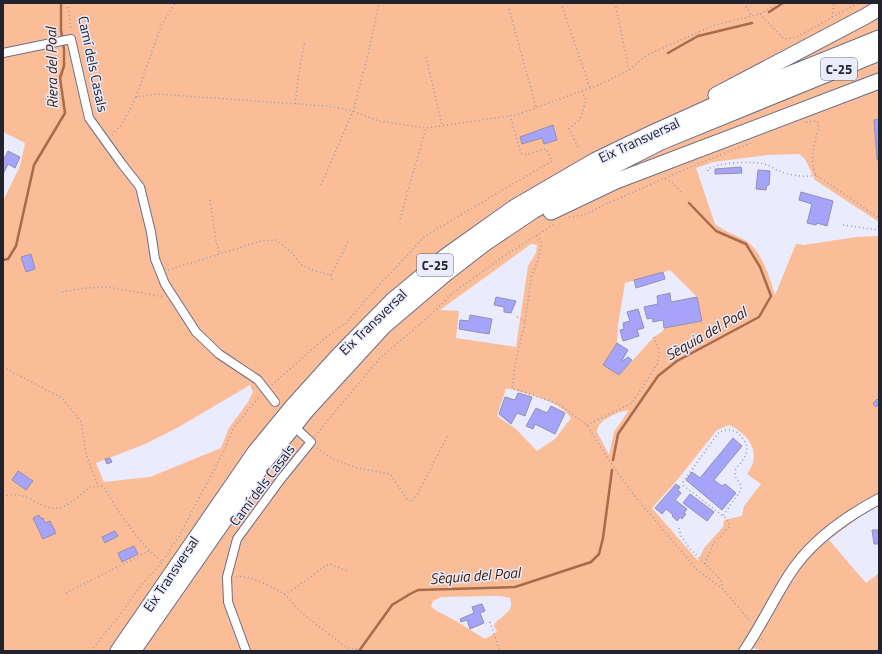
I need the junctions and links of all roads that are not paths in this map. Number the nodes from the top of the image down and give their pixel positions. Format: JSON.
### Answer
{"nodes":[{"id":1,"x":879,"y":8,"type":"edge"},
{"id":2,"x":879,"y":38,"type":"edge"},
{"id":3,"x":3,"y":53,"type":"edge"},
{"id":4,"x":879,"y":53,"type":"edge"},
{"id":5,"x":879,"y":81,"type":"edge"},
{"id":6,"x":594,"y":161,"type":"junction"},
{"id":7,"x":346,"y":366,"type":"junction"},
{"id":8,"x":275,"y":402,"type":"dead end"},
{"id":9,"x":299,"y":431,"type":"dead end"},
{"id":10,"x":879,"y":499,"type":"edge"},
{"id":11,"x":118,"y":651,"type":"edge"},
{"id":12,"x":133,"y":651,"type":"edge"},
{"id":13,"x":246,"y":651,"type":"edge"},
{"id":14,"x":744,"y":651,"type":"edge"}],
"edges":[{"from":1,"to":6,"type":"highway"},
{"from":2,"to":6,"type":"highway","name":"Eix Transversal","number":"C-25"},
{"from":3,"to":8,"type":"street","name":"Camí dels Casals"},
{"from":4,"to":7,"type":"highway","name":"Eix Transversal","number":"C-25"},
{"from":5,"to":7,"type":"highway"},
{"from":6,"to":11,"type":"highway","name":"Eix Transversal","number":"C-25"},
{"from":7,"to":12,"type":"highway","name":"Eix Transversal","number":"C-25"},
{"from":9,"to":13,"type":"street","name":"Camí dels Casals"},
{"from":10,"to":14,"type":"street"}]}
